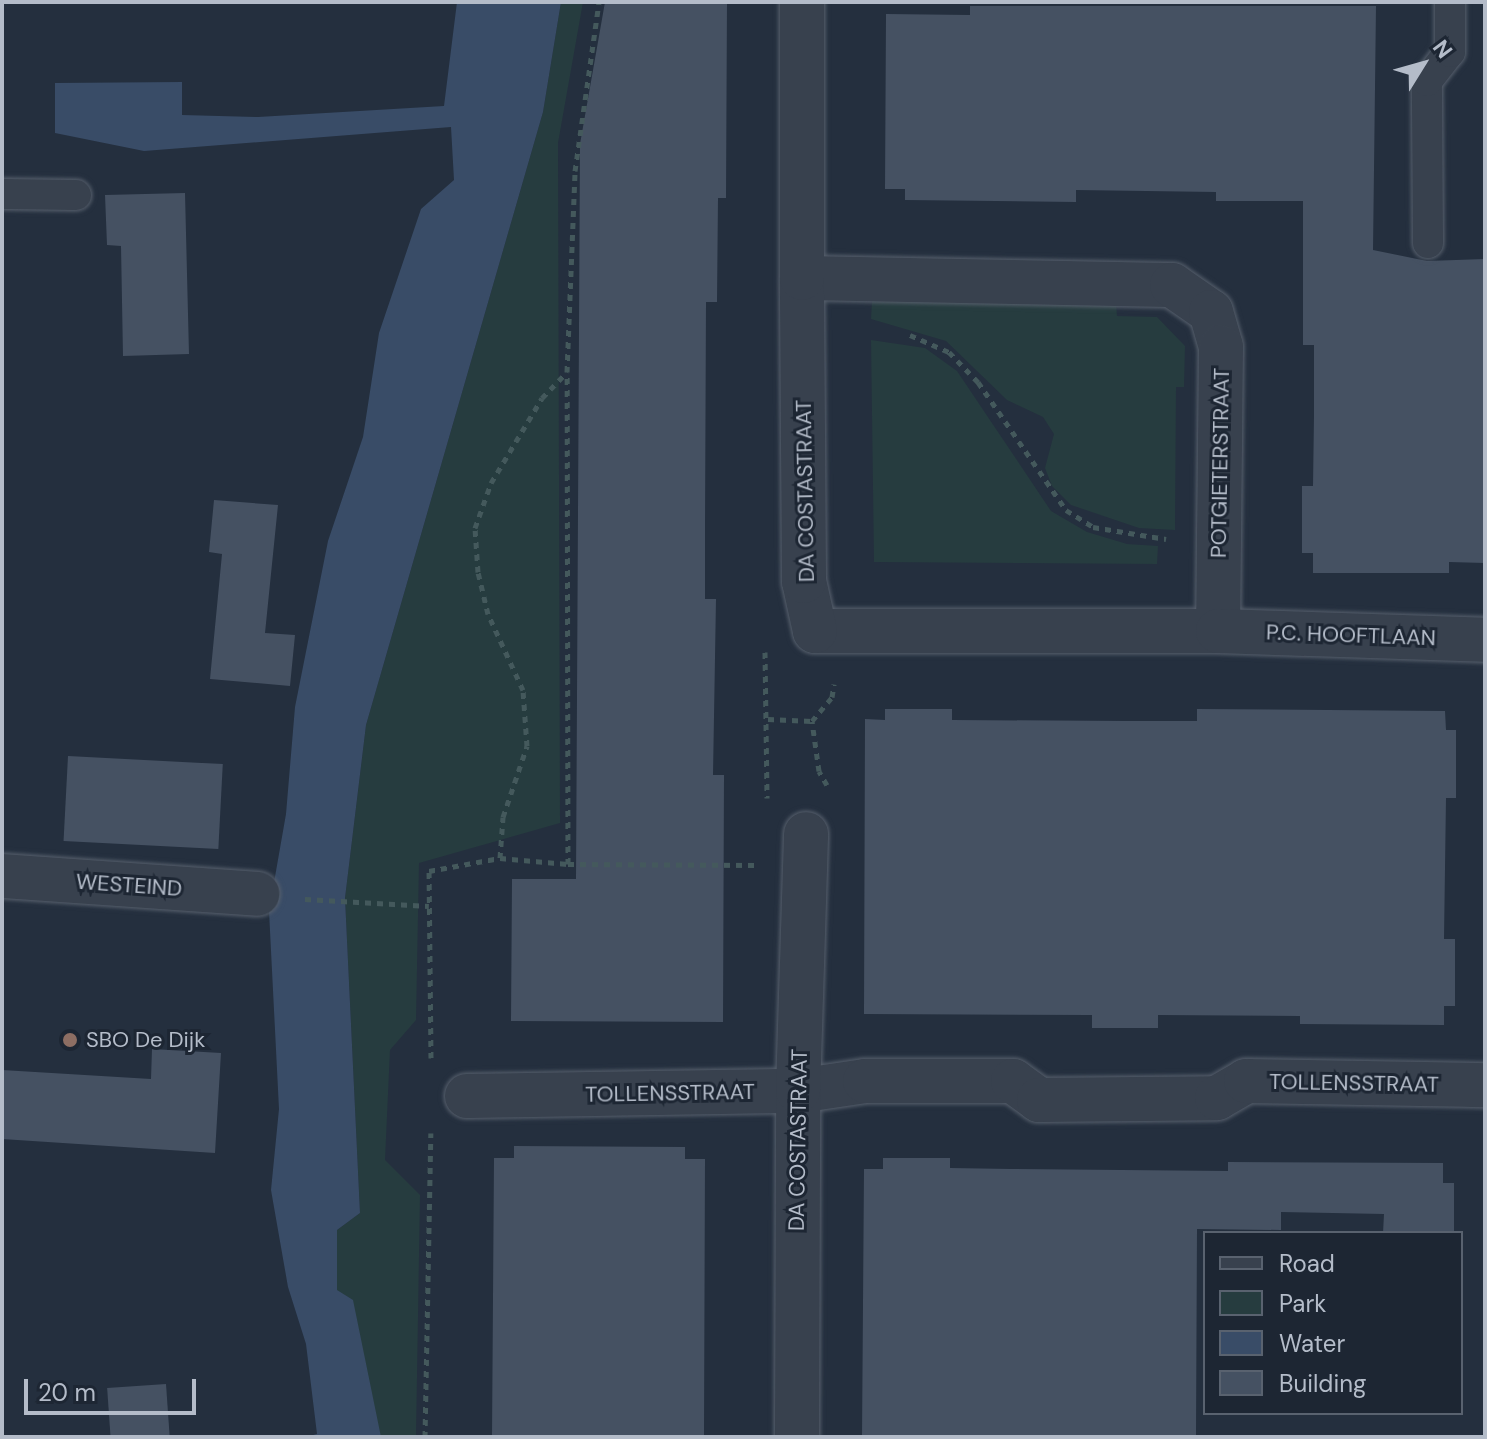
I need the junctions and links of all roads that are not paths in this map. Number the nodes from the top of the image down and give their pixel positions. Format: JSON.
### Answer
{"nodes":[{"id":1,"x":802,"y":2,"type":"edge"},
{"id":2,"x":1450,"y":2,"type":"edge"},
{"id":3,"x":2,"y":194,"type":"edge"},
{"id":4,"x":76,"y":195,"type":"dead end"},
{"id":5,"x":1428,"y":243,"type":"dead end"},
{"id":6,"x":802,"y":278,"type":"junction"},
{"id":7,"x":1218,"y":631,"type":"junction"},
{"id":8,"x":1485,"y":640,"type":"edge"},
{"id":9,"x":806,"y":834,"type":"road end"},
{"id":10,"x":2,"y":876,"type":"edge"},
{"id":11,"x":257,"y":894,"type":"dead end"},
{"id":12,"x":1485,"y":1085,"type":"edge"},
{"id":13,"x":798,"y":1091,"type":"junction"},
{"id":14,"x":449,"y":1096,"type":"road end"},
{"id":15,"x":797,"y":1437,"type":"edge"}],
"edges":[{"from":1,"to":6,"type":"street","name":"DA COSTASTRAAT"},
{"from":2,"to":5,"type":"lane"},
{"from":3,"to":4,"type":"lane"},
{"from":6,"to":7,"type":"street","name":"POTGIETERSTRAAT"},
{"from":6,"to":7,"type":"street","name":"DA COSTASTRAAT"},
{"from":7,"to":8,"type":"street","name":"P.C. HOOFTLAAN"},
{"from":9,"to":13,"type":"street","name":"DA COSTASTRAAT"},
{"from":10,"to":11,"type":"street","name":"WESTEIND"},
{"from":12,"to":13,"type":"street","name":"TOLLENSSTRAAT"},
{"from":13,"to":14,"type":"street","name":"TOLLENSSTRAAT"},
{"from":13,"to":15,"type":"street","name":"DA COSTASTRAAT"}]}
